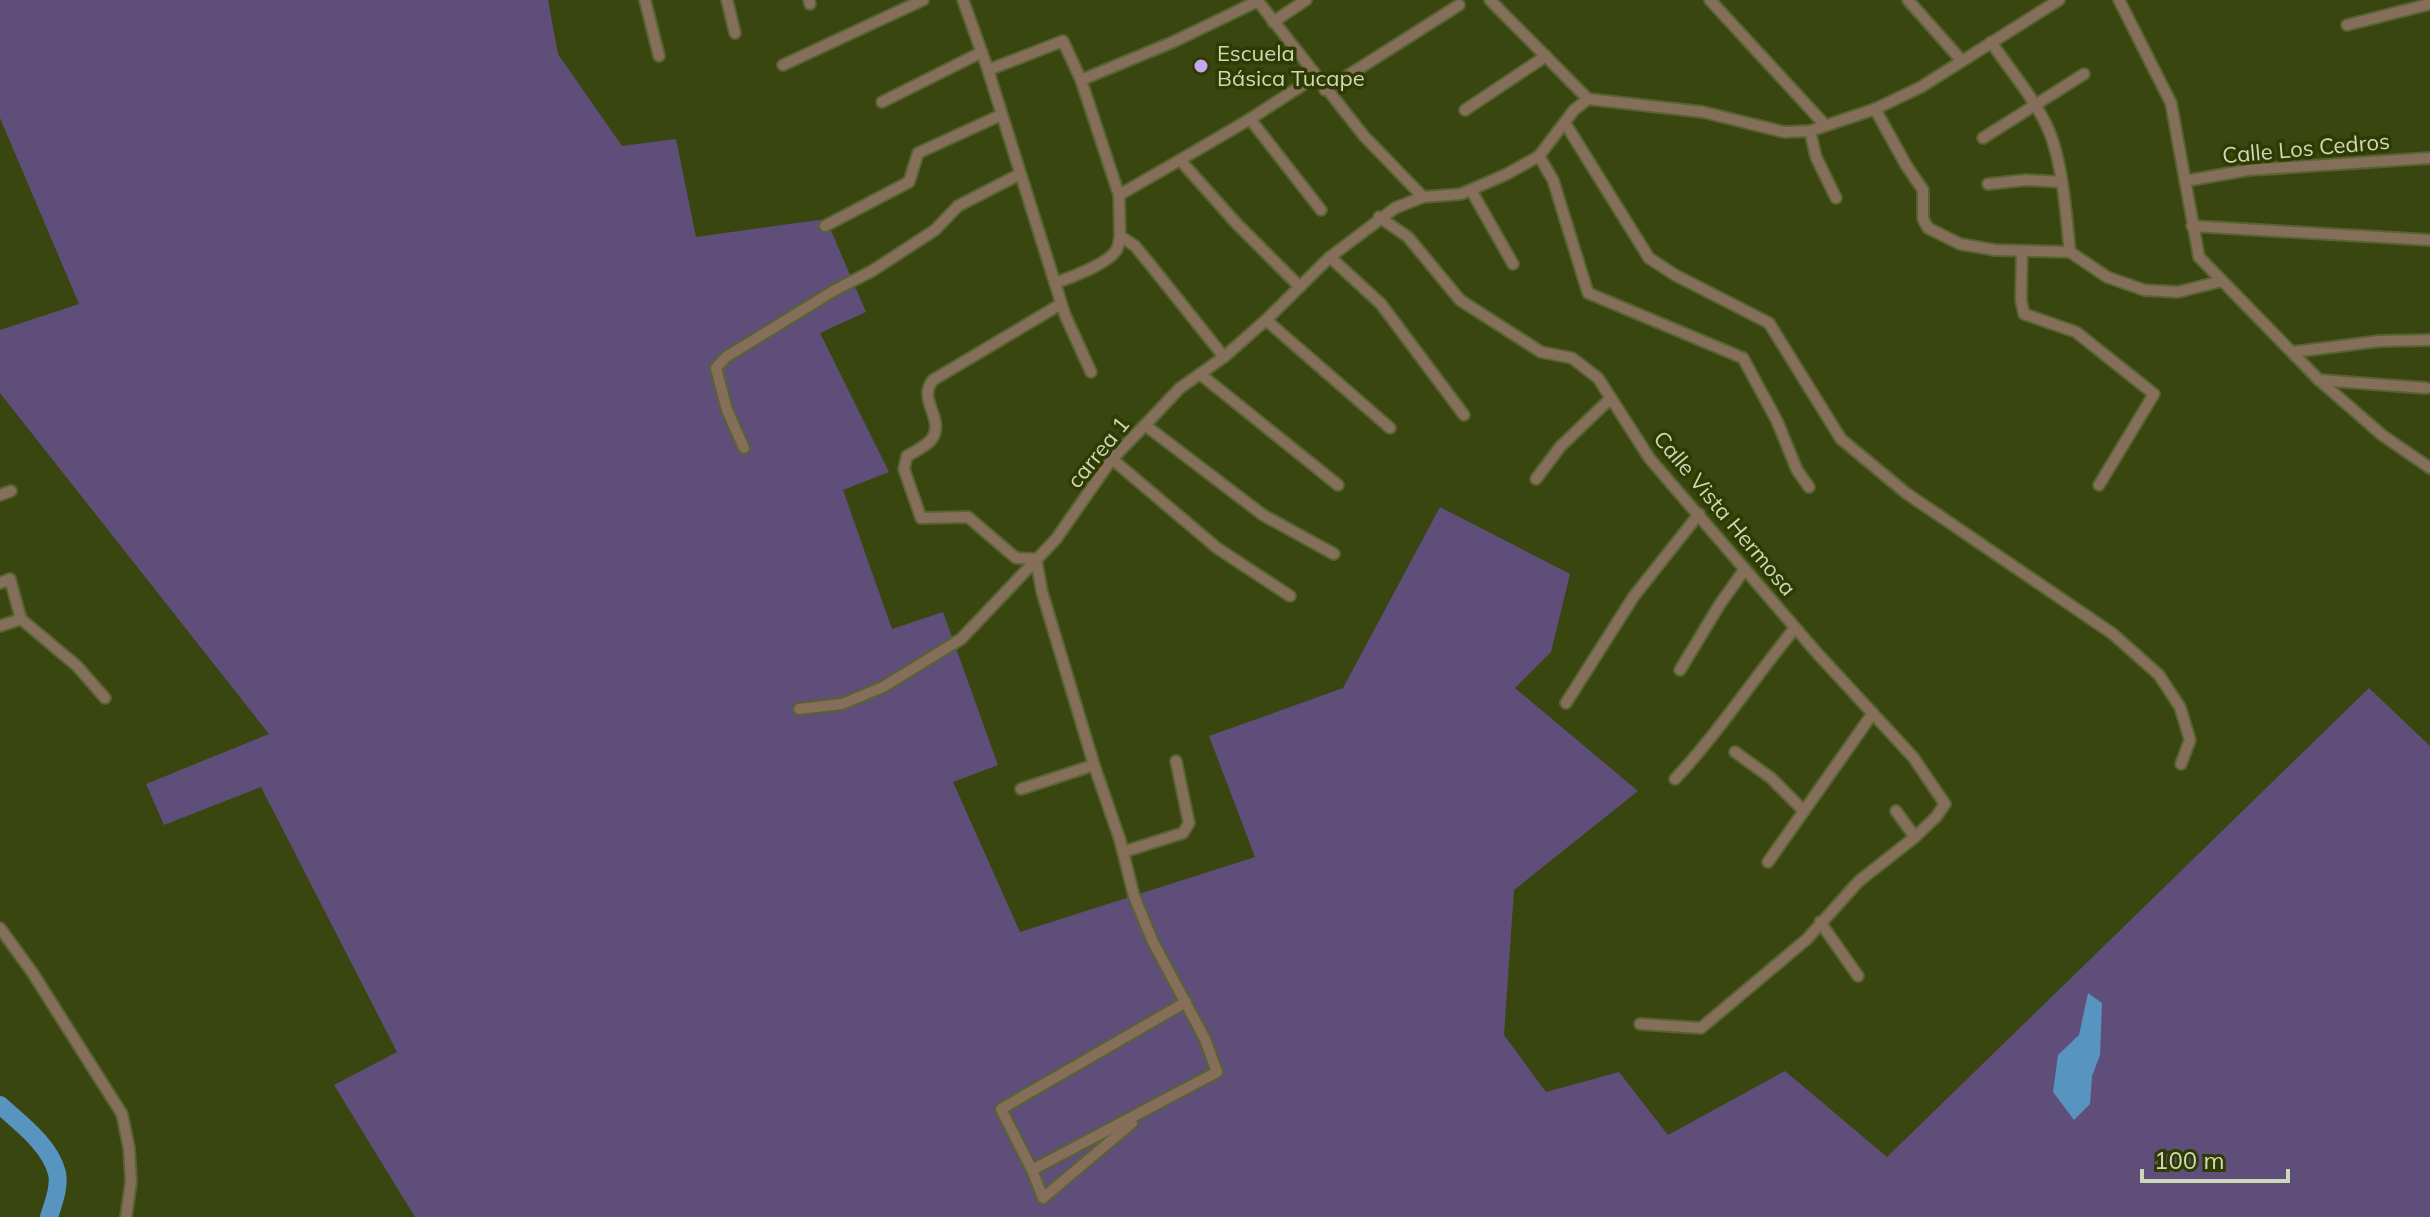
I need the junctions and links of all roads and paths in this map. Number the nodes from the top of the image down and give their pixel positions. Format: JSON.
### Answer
{"nodes":[{"id":1,"x":645,"y":0,"type":"edge"},
{"id":2,"x":727,"y":0,"type":"edge"},
{"id":3,"x":923,"y":0,"type":"edge"},
{"id":4,"x":963,"y":0,"type":"edge"},
{"id":5,"x":1258,"y":0,"type":"edge"},
{"id":6,"x":1306,"y":0,"type":"edge"},
{"id":7,"x":1490,"y":0,"type":"edge"},
{"id":8,"x":1710,"y":0,"type":"edge"},
{"id":9,"x":1908,"y":0,"type":"edge"},
{"id":10,"x":2059,"y":0,"type":"edge"},
{"id":11,"x":2119,"y":0,"type":"edge"},
{"id":12,"x":2430,"y":4,"type":"edge"},
{"id":13,"x":1459,"y":5,"type":"dead end"},
{"id":14,"x":1273,"y":22,"type":"junction"},
{"id":15,"x":2347,"y":25,"type":"dead end"},
{"id":16,"x":735,"y":33,"type":"dead end"},
{"id":17,"x":1991,"y":42,"type":"junction"},
{"id":18,"x":982,"y":52,"type":"junction"},
{"id":19,"x":659,"y":56,"type":"dead end"},
{"id":20,"x":1546,"y":56,"type":"junction"},
{"id":21,"x":1962,"y":61,"type":"junction"},
{"id":22,"x":783,"y":65,"type":"dead end"},
{"id":23,"x":988,"y":70,"type":"junction"},
{"id":24,"x":2084,"y":74,"type":"dead end"},
{"id":25,"x":1315,"y":77,"type":"junction"},
{"id":26,"x":1081,"y":80,"type":"junction"},
{"id":27,"x":1325,"y":90,"type":"junction"},
{"id":28,"x":1588,"y":99,"type":"junction"},
{"id":29,"x":882,"y":102,"type":"dead end"},
{"id":30,"x":2034,"y":105,"type":"junction"},
{"id":31,"x":1875,"y":109,"type":"junction"},
{"id":32,"x":1465,"y":110,"type":"dead end"},
{"id":33,"x":1001,"y":115,"type":"junction"},
{"id":34,"x":1250,"y":119,"type":"junction"},
{"id":35,"x":1565,"y":123,"type":"junction"},
{"id":36,"x":1825,"y":125,"type":"junction"},
{"id":37,"x":1810,"y":131,"type":"junction"},
{"id":38,"x":1983,"y":138,"type":"dead end"},
{"id":39,"x":1539,"y":156,"type":"junction"},
{"id":40,"x":2430,"y":158,"type":"edge"},
{"id":41,"x":1180,"y":160,"type":"junction"},
{"id":42,"x":1020,"y":174,"type":"junction"},
{"id":43,"x":2185,"y":181,"type":"junction"},
{"id":44,"x":2062,"y":182,"type":"junction"},
{"id":45,"x":1988,"y":184,"type":"dead end"},
{"id":46,"x":1471,"y":190,"type":"junction"},
{"id":47,"x":1119,"y":195,"type":"junction"},
{"id":48,"x":1423,"y":197,"type":"junction"},
{"id":49,"x":1836,"y":198,"type":"dead end"},
{"id":50,"x":1321,"y":210,"type":"dead end"},
{"id":51,"x":1379,"y":217,"type":"junction"},
{"id":52,"x":825,"y":226,"type":"dead end"},
{"id":53,"x":2192,"y":226,"type":"junction"},
{"id":54,"x":1120,"y":236,"type":"junction"},
{"id":55,"x":2430,"y":240,"type":"edge"},
{"id":56,"x":2022,"y":251,"type":"junction"},
{"id":57,"x":2070,"y":252,"type":"junction"},
{"id":58,"x":1330,"y":257,"type":"junction"},
{"id":59,"x":1513,"y":264,"type":"dead end"},
{"id":60,"x":2222,"y":281,"type":"junction"},
{"id":61,"x":1055,"y":283,"type":"junction"},
{"id":62,"x":1300,"y":287,"type":"junction"},
{"id":63,"x":1061,"y":304,"type":"junction"},
{"id":64,"x":1266,"y":320,"type":"junction"},
{"id":65,"x":2430,"y":340,"type":"edge"},
{"id":66,"x":2293,"y":352,"type":"junction"},
{"id":67,"x":1224,"y":357,"type":"junction"},
{"id":68,"x":1091,"y":372,"type":"dead end"},
{"id":69,"x":1200,"y":374,"type":"junction"},
{"id":70,"x":2319,"y":380,"type":"junction"},
{"id":71,"x":2426,"y":388,"type":"dead end"},
{"id":72,"x":1611,"y":398,"type":"junction"},
{"id":73,"x":1464,"y":415,"type":"dead end"},
{"id":74,"x":1145,"y":425,"type":"junction"},
{"id":75,"x":1390,"y":428,"type":"dead end"},
{"id":76,"x":744,"y":448,"type":"dead end"},
{"id":77,"x":1112,"y":459,"type":"junction"},
{"id":78,"x":2430,"y":468,"type":"edge"},
{"id":79,"x":1536,"y":479,"type":"dead end"},
{"id":80,"x":1338,"y":485,"type":"dead end"},
{"id":81,"x":2099,"y":485,"type":"dead end"},
{"id":82,"x":1809,"y":487,"type":"dead end"},
{"id":83,"x":11,"y":491,"type":"dead end"},
{"id":84,"x":0,"y":495,"type":"edge"},
{"id":85,"x":1699,"y":514,"type":"junction"},
{"id":86,"x":1334,"y":554,"type":"dead end"},
{"id":87,"x":1036,"y":559,"type":"junction"},
{"id":88,"x":1745,"y":569,"type":"junction"},
{"id":89,"x":0,"y":583,"type":"edge"},
{"id":90,"x":1290,"y":596,"type":"dead end"},
{"id":91,"x":21,"y":619,"type":"junction"},
{"id":92,"x":0,"y":626,"type":"edge"},
{"id":93,"x":1795,"y":628,"type":"junction"},
{"id":94,"x":1680,"y":670,"type":"dead end"},
{"id":95,"x":105,"y":698,"type":"dead end"},
{"id":96,"x":1566,"y":703,"type":"dead end"},
{"id":97,"x":799,"y":709,"type":"dead end"},
{"id":98,"x":1873,"y":713,"type":"junction"},
{"id":99,"x":1735,"y":752,"type":"dead end"},
{"id":100,"x":1176,"y":761,"type":"dead end"},
{"id":101,"x":2181,"y":764,"type":"dead end"},
{"id":102,"x":1094,"y":765,"type":"junction"},
{"id":103,"x":1675,"y":779,"type":"dead end"},
{"id":104,"x":1021,"y":789,"type":"dead end"},
{"id":105,"x":1804,"y":811,"type":"junction"},
{"id":106,"x":1896,"y":811,"type":"dead end"},
{"id":107,"x":1915,"y":837,"type":"junction"},
{"id":108,"x":1123,"y":852,"type":"junction"},
{"id":109,"x":1768,"y":862,"type":"dead end"},
{"id":110,"x":1820,"y":922,"type":"junction"},
{"id":111,"x":0,"y":928,"type":"edge"},
{"id":112,"x":1858,"y":976,"type":"dead end"},
{"id":113,"x":1186,"y":1002,"type":"junction"},
{"id":114,"x":1640,"y":1024,"type":"dead end"},
{"id":115,"x":1148,"y":1109,"type":"junction"},
{"id":116,"x":1032,"y":1170,"type":"junction"},
{"id":117,"x":126,"y":1217,"type":"edge"}],
"edges":[{"from":1,"to":19,"type":"street"},
{"from":2,"to":16,"type":"street"},
{"from":3,"to":22,"type":"street"},
{"from":4,"to":18,"type":"street"},
{"from":5,"to":14,"type":"street"},
{"from":5,"to":26,"type":"street"},
{"from":6,"to":14,"type":"street"},
{"from":7,"to":20,"type":"street"},
{"from":8,"to":36,"type":"street"},
{"from":9,"to":21,"type":"street"},
{"from":10,"to":17,"type":"street"},
{"from":11,"to":43,"type":"street"},
{"from":12,"to":15,"type":"street"},
{"from":13,"to":27,"type":"street"},
{"from":14,"to":25,"type":"street"},
{"from":17,"to":21,"type":"street"},
{"from":17,"to":30,"type":"street"},
{"from":18,"to":23,"type":"street"},
{"from":18,"to":29,"type":"street"},
{"from":20,"to":28,"type":"street"},
{"from":20,"to":32,"type":"street"},
{"from":21,"to":31,"type":"street"},
{"from":23,"to":26,"type":"street"},
{"from":23,"to":33,"type":"street"},
{"from":24,"to":30,"type":"street"},
{"from":25,"to":27,"type":"street"},
{"from":25,"to":34,"type":"street"},
{"from":26,"to":47,"type":"street"},
{"from":27,"to":48,"type":"street"},
{"from":28,"to":35,"type":"street"},
{"from":28,"to":37,"type":"street"},
{"from":30,"to":38,"type":"street"},
{"from":30,"to":44,"type":"street"},
{"from":31,"to":36,"type":"street"},
{"from":31,"to":56,"type":"street"},
{"from":33,"to":42,"type":"street"},
{"from":33,"to":52,"type":"street"},
{"from":34,"to":41,"type":"street"},
{"from":34,"to":50,"type":"street"},
{"from":35,"to":39,"type":"street"},
{"from":35,"to":101,"type":"street"},
{"from":36,"to":37,"type":"street"},
{"from":37,"to":49,"type":"street"},
{"from":39,"to":46,"type":"street","name":"carrea 1"},
{"from":39,"to":82,"type":"street"},
{"from":40,"to":43,"type":"street","name":"Calle Los Cedros"},
{"from":41,"to":47,"type":"street"},
{"from":41,"to":62,"type":"street"},
{"from":42,"to":61,"type":"street"},
{"from":42,"to":76,"type":"street"},
{"from":43,"to":53,"type":"street"},
{"from":44,"to":45,"type":"street"},
{"from":44,"to":57,"type":"street"},
{"from":46,"to":48,"type":"street","name":"carrea 1"},
{"from":46,"to":59,"type":"street"},
{"from":47,"to":54,"type":"street"},
{"from":48,"to":51,"type":"street","name":"carrea 1"},
{"from":51,"to":58,"type":"street","name":"carrea 1"},
{"from":51,"to":72,"type":"street","name":"Calle Vista Hermosa"},
{"from":53,"to":55,"type":"street"},
{"from":53,"to":60,"type":"street"},
{"from":54,"to":61,"type":"street"},
{"from":54,"to":67,"type":"street"},
{"from":56,"to":57,"type":"street"},
{"from":56,"to":81,"type":"street"},
{"from":57,"to":60,"type":"street"},
{"from":58,"to":62,"type":"street","name":"carrea 1"},
{"from":58,"to":73,"type":"street"},
{"from":60,"to":66,"type":"street"},
{"from":61,"to":63,"type":"street"},
{"from":62,"to":64,"type":"street","name":"carrea 1"},
{"from":63,"to":68,"type":"street"},
{"from":63,"to":87,"type":"street"},
{"from":64,"to":67,"type":"street","name":"carrea 1"},
{"from":64,"to":75,"type":"street"},
{"from":65,"to":66,"type":"street"},
{"from":66,"to":70,"type":"street"},
{"from":67,"to":69,"type":"street","name":"carrea 1"},
{"from":69,"to":74,"type":"street","name":"carrea 1"},
{"from":69,"to":80,"type":"street"},
{"from":70,"to":71,"type":"street"},
{"from":70,"to":78,"type":"street"},
{"from":72,"to":79,"type":"street"},
{"from":72,"to":85,"type":"street","name":"Calle Vista Hermosa"},
{"from":74,"to":77,"type":"street","name":"carrea 1"},
{"from":74,"to":86,"type":"street"},
{"from":77,"to":87,"type":"street","name":"carrea 1"},
{"from":77,"to":90,"type":"street"},
{"from":83,"to":84,"type":"street"},
{"from":85,"to":88,"type":"street","name":"Calle Vista Hermosa"},
{"from":85,"to":96,"type":"street"},
{"from":87,"to":97,"type":"street","name":"carrea 1"},
{"from":87,"to":102,"type":"street"},
{"from":88,"to":93,"type":"street","name":"Calle Vista Hermosa"},
{"from":88,"to":94,"type":"street"},
{"from":89,"to":91,"type":"street"},
{"from":91,"to":92,"type":"street"},
{"from":91,"to":95,"type":"street"},
{"from":93,"to":98,"type":"street","name":"Calle Vista Hermosa"},
{"from":93,"to":103,"type":"street"},
{"from":98,"to":105,"type":"street"},
{"from":98,"to":107,"type":"street","name":"Calle Vista Hermosa"},
{"from":99,"to":105,"type":"street"},
{"from":100,"to":108,"type":"street"},
{"from":102,"to":104,"type":"street"},
{"from":102,"to":108,"type":"street"},
{"from":105,"to":109,"type":"street"},
{"from":106,"to":107,"type":"street"},
{"from":107,"to":110,"type":"street"},
{"from":108,"to":113,"type":"street"},
{"from":110,"to":112,"type":"street"},
{"from":110,"to":114,"type":"street"},
{"from":111,"to":117,"type":"street"},
{"from":113,"to":115,"type":"street"},
{"from":113,"to":116,"type":"street"},
{"from":115,"to":116,"type":"street"},
{"from":115,"to":116,"type":"street"}]}
